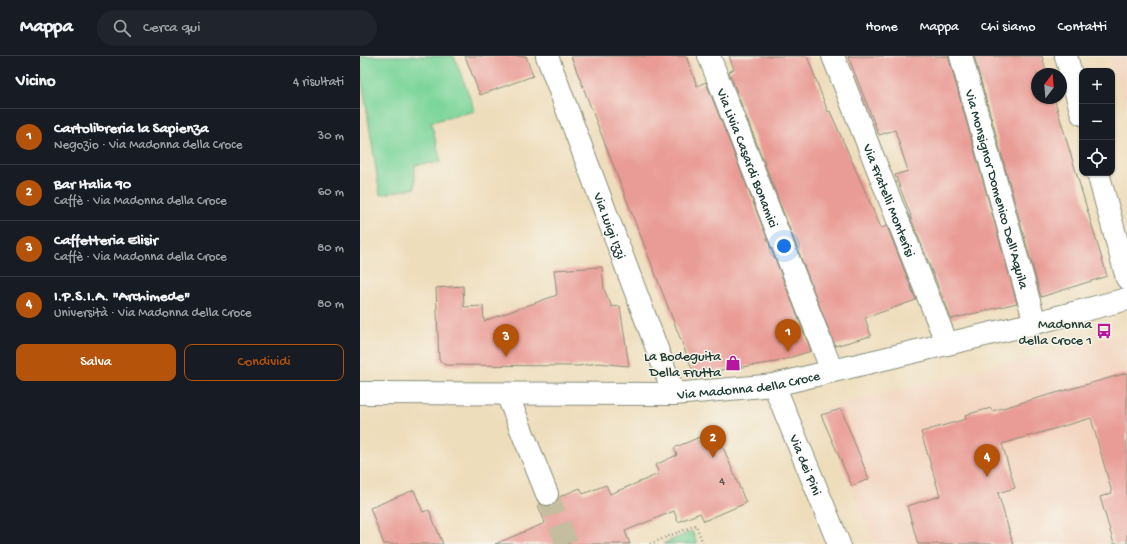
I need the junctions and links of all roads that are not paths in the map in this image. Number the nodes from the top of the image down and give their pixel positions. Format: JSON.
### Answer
{"nodes":[{"id":1,"x":547,"y":56,"type":"edge"},
{"id":2,"x":708,"y":56,"type":"edge"},
{"id":3,"x":833,"y":56,"type":"edge"},
{"id":4,"x":961,"y":56,"type":"edge"},
{"id":5,"x":1066,"y":56,"type":"edge"},
{"id":6,"x":1079,"y":104,"type":"edge"},
{"id":7,"x":1099,"y":176,"type":"edge"},
{"id":8,"x":1127,"y":278,"type":"edge"},
{"id":9,"x":1127,"y":299,"type":"edge"},
{"id":10,"x":1036,"y":323,"type":"junction"},
{"id":11,"x":946,"y":344,"type":"junction"},
{"id":12,"x":832,"y":371,"type":"junction"},
{"id":13,"x":774,"y":385,"type":"junction"},
{"id":14,"x":360,"y":393,"type":"edge"},
{"id":15,"x":507,"y":394,"type":"junction"},
{"id":16,"x":674,"y":394,"type":"junction"},
{"id":17,"x":547,"y":494,"type":"tunnel mouth"},
{"id":18,"x":839,"y":544,"type":"edge"}],
"edges":[{"from":1,"to":16,"type":"street","name":"Via Luigi Izzi"},
{"from":2,"to":12,"type":"street","name":"Via Livia Casardi Bonamici"},
{"from":3,"to":11,"type":"street","name":"Via Fratelli Monterisi"},
{"from":4,"to":10,"type":"street","name":"Via Monsignor Domenico Dell'Aquila"},
{"from":5,"to":6,"type":"street"},
{"from":7,"to":8,"type":"street"},
{"from":9,"to":10,"type":"street","name":"Via Madonna della Croce"},
{"from":10,"to":11,"type":"street","name":"Via Madonna della Croce"},
{"from":11,"to":12,"type":"street","name":"Via Madonna della Croce"},
{"from":12,"to":13,"type":"street","name":"Via Madonna della Croce"},
{"from":13,"to":16,"type":"street","name":"Via Madonna della Croce"},
{"from":13,"to":18,"type":"street","name":"Via dei Pini"},
{"from":14,"to":15,"type":"street","name":"Via Madonna della Croce"},
{"from":15,"to":16,"type":"street","name":"Via Madonna della Croce"},
{"from":15,"to":17,"type":"street"}]}
